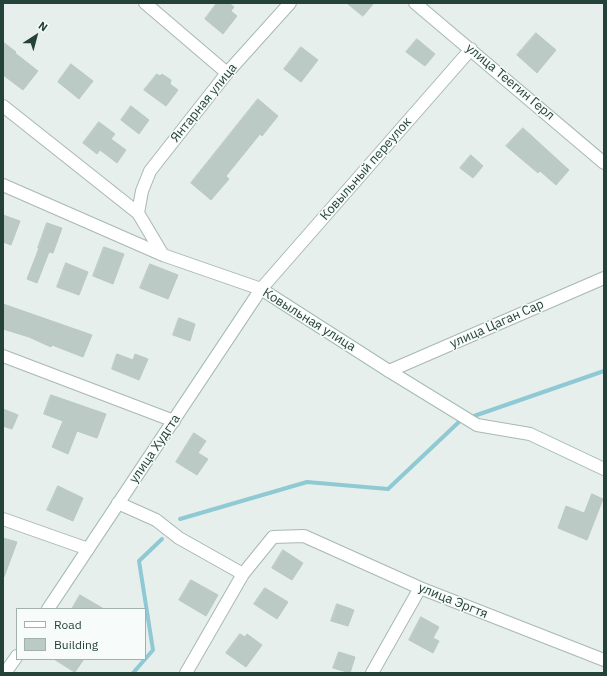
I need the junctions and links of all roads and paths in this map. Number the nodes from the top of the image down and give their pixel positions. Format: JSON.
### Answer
{"nodes":[{"id":1,"x":145,"y":3,"type":"edge"},
{"id":2,"x":290,"y":3,"type":"edge"},
{"id":3,"x":415,"y":3,"type":"edge"},
{"id":4,"x":471,"y":49,"type":"junction"},
{"id":5,"x":228,"y":73,"type":"junction"},
{"id":6,"x":3,"y":106,"type":"edge"},
{"id":7,"x":604,"y":163,"type":"edge"},
{"id":8,"x":3,"y":185,"type":"edge"},
{"id":9,"x":138,"y":213,"type":"junction"},
{"id":10,"x":163,"y":255,"type":"junction"},
{"id":11,"x":604,"y":278,"type":"edge"},
{"id":12,"x":261,"y":288,"type":"junction"},
{"id":13,"x":3,"y":356,"type":"edge"},
{"id":14,"x":389,"y":371,"type":"junction"},
{"id":15,"x":174,"y":421,"type":"junction"},
{"id":16,"x":604,"y":469,"type":"edge"},
{"id":17,"x":118,"y":504,"type":"junction"},
{"id":18,"x":3,"y":519,"type":"edge"},
{"id":19,"x":88,"y":549,"type":"junction"},
{"id":20,"x":243,"y":574,"type":"junction"},
{"id":21,"x":420,"y":588,"type":"junction"},
{"id":22,"x":49,"y":608,"type":"edge"},
{"id":23,"x":16,"y":657,"type":"edge"},
{"id":24,"x":604,"y":660,"type":"edge"},
{"id":25,"x":5,"y":673,"type":"edge"},
{"id":26,"x":186,"y":673,"type":"edge"},
{"id":27,"x":372,"y":673,"type":"edge"}],
"edges":[{"from":1,"to":5,"type":"street"},
{"from":2,"to":5,"type":"street","name":"Янтарная улица"},
{"from":3,"to":4,"type":"street","name":"улица Теегин Герл"},
{"from":4,"to":7,"type":"street","name":"улица Теегин Герл"},
{"from":4,"to":12,"type":"street","name":"Ковыльный переулок"},
{"from":5,"to":9,"type":"street","name":"Янтарная улица"},
{"from":6,"to":9,"type":"street"},
{"from":8,"to":10,"type":"street","name":"Ковыльная улица"},
{"from":9,"to":10,"type":"street"},
{"from":10,"to":12,"type":"street","name":"Ковыльная улица"},
{"from":11,"to":14,"type":"street","name":"улица Цаган Сар"},
{"from":12,"to":14,"type":"street","name":"Ковыльная улица"},
{"from":12,"to":15,"type":"street","name":"улица Худгта"},
{"from":13,"to":15,"type":"street"},
{"from":14,"to":16,"type":"street","name":"Ковыльная улица"},
{"from":15,"to":17,"type":"street","name":"улица Худгта"},
{"from":17,"to":19,"type":"street","name":"улица Худгта"},
{"from":17,"to":20,"type":"street"},
{"from":18,"to":19,"type":"street"},
{"from":19,"to":22,"type":"street","name":"улица Худгта"},
{"from":20,"to":21,"type":"street","name":"улица Эргтя"},
{"from":20,"to":26,"type":"street"},
{"from":21,"to":24,"type":"street","name":"улица Эргтя"},
{"from":21,"to":27,"type":"street"},
{"from":23,"to":25,"type":"street"}]}
